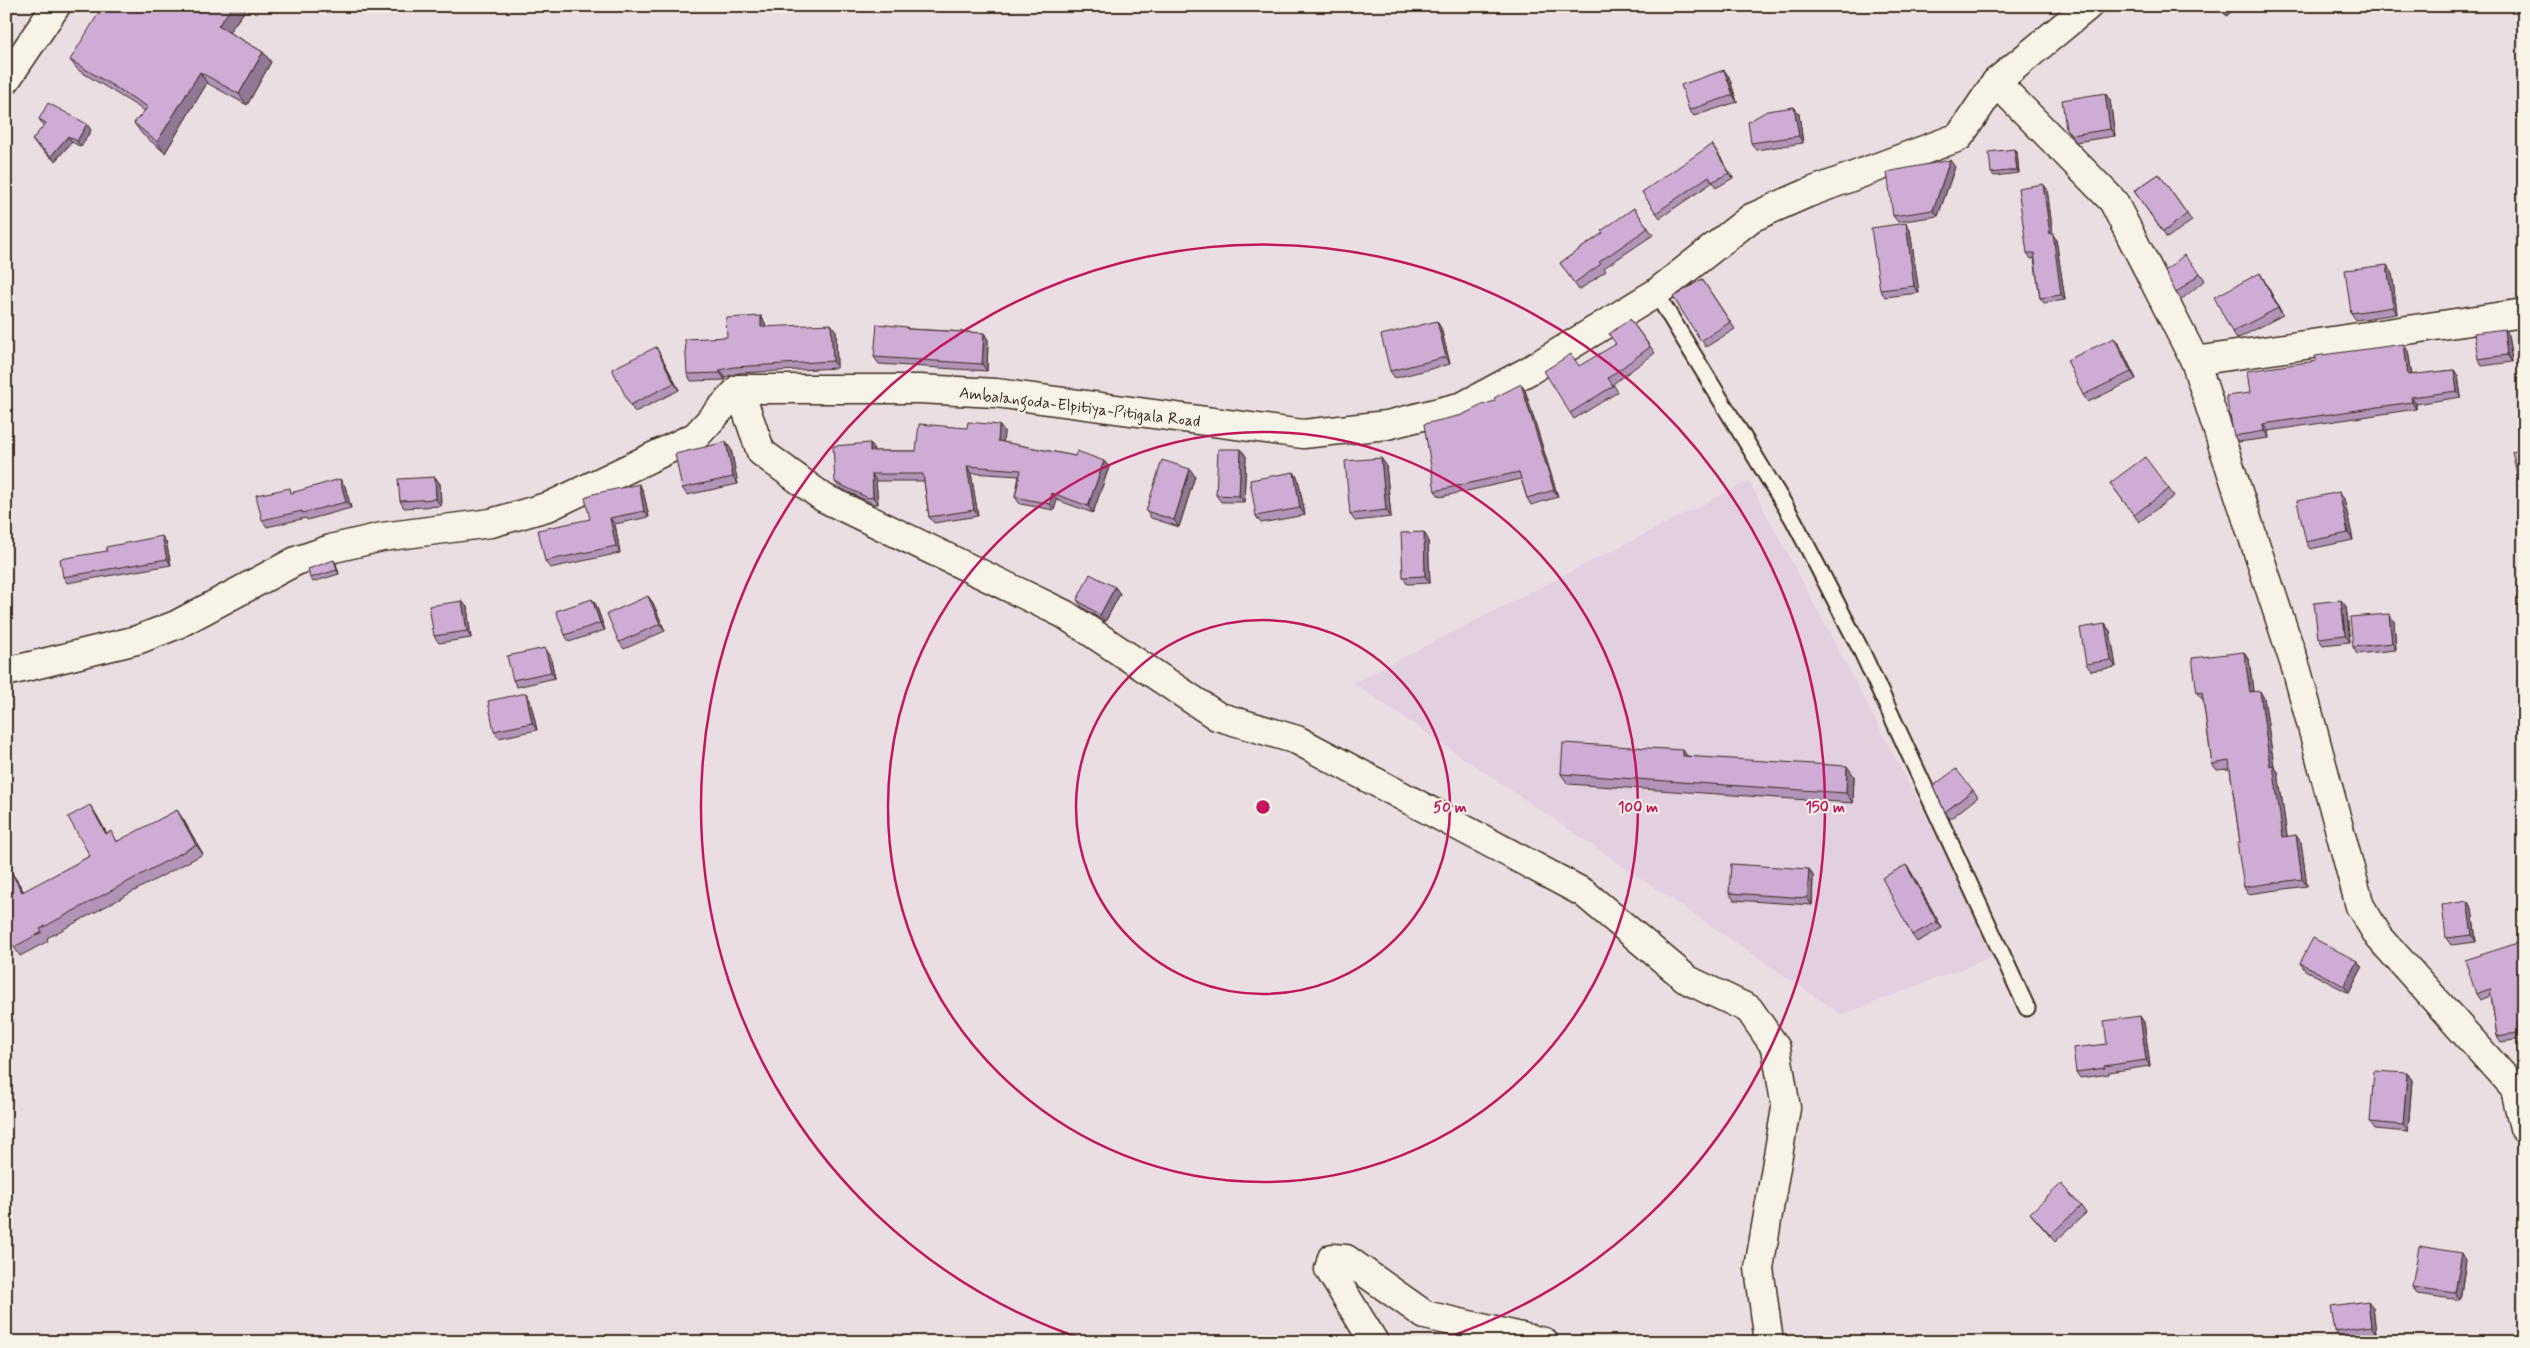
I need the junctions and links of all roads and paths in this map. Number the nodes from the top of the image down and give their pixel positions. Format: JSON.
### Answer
{"nodes":[{"id":1,"x":56,"y":6,"type":"edge"},
{"id":2,"x":2088,"y":6,"type":"edge"},
{"id":3,"x":6,"y":80,"type":"edge"},
{"id":4,"x":1996,"y":82,"type":"junction"},
{"id":5,"x":1656,"y":293,"type":"junction"},
{"id":6,"x":2524,"y":313,"type":"edge"},
{"id":7,"x":2195,"y":362,"type":"junction"},
{"id":8,"x":739,"y":388,"type":"junction"},
{"id":9,"x":6,"y":672,"type":"edge"},
{"id":10,"x":2027,"y":1008,"type":"dead end"},
{"id":11,"x":2524,"y":1128,"type":"edge"},
{"id":12,"x":1374,"y":1342,"type":"edge"},
{"id":13,"x":1544,"y":1342,"type":"edge"},
{"id":14,"x":1769,"y":1342,"type":"edge"}],
"edges":[{"from":1,"to":3,"type":"street"},
{"from":2,"to":4,"type":"street","name":"Ambalangoda-Elpitiya-Pitigala Road"},
{"from":4,"to":5,"type":"street","name":"Ambalangoda-Elpitiya-Pitigala Road"},
{"from":4,"to":7,"type":"street"},
{"from":5,"to":8,"type":"street","name":"Ambalangoda-Elpitiya-Pitigala Road"},
{"from":5,"to":10,"type":"lane"},
{"from":6,"to":7,"type":"street"},
{"from":7,"to":11,"type":"street"},
{"from":8,"to":9,"type":"street"},
{"from":8,"to":14,"type":"street"},
{"from":12,"to":13,"type":"street"}]}
